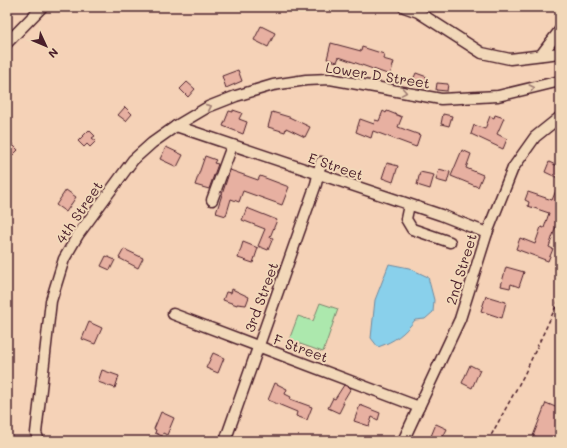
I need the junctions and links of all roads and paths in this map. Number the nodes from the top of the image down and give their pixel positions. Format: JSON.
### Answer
{"nodes":[{"id":1,"x":42,"y":7,"type":"edge"},
{"id":2,"x":404,"y":7,"type":"edge"},
{"id":3,"x":560,"y":30,"type":"edge"},
{"id":4,"x":7,"y":43,"type":"edge"},
{"id":5,"x":560,"y":53,"type":"edge"},
{"id":6,"x":541,"y":55,"type":"junction"},
{"id":7,"x":560,"y":81,"type":"edge"},
{"id":8,"x":560,"y":117,"type":"edge"},
{"id":9,"x":176,"y":126,"type":"junction"},
{"id":10,"x":232,"y":146,"type":"junction"},
{"id":11,"x":321,"y":162,"type":"dead end"},
{"id":12,"x":318,"y":175,"type":"junction"},
{"id":13,"x":212,"y":200,"type":"dead end"},
{"id":14,"x":409,"y":205,"type":"junction"},
{"id":15,"x":486,"y":233,"type":"junction"},
{"id":16,"x":450,"y":242,"type":"dead end"},
{"id":17,"x":560,"y":298,"type":"edge"},
{"id":18,"x":173,"y":314,"type":"dead end"},
{"id":19,"x":258,"y":347,"type":"junction"},
{"id":20,"x":419,"y":407,"type":"junction"},
{"id":21,"x":37,"y":437,"type":"edge"},
{"id":22,"x":225,"y":441,"type":"edge"},
{"id":23,"x":403,"y":441,"type":"edge"},
{"id":24,"x":488,"y":441,"type":"edge"}],
"edges":[{"from":1,"to":4,"type":"street"},
{"from":2,"to":6,"type":"street"},
{"from":3,"to":6,"type":"street"},
{"from":5,"to":6,"type":"street"},
{"from":9,"to":7,"type":"street","name":"Lower D Street","one_way":true},
{"from":8,"to":15,"type":"street","name":"2nd Street"},
{"from":9,"to":10,"type":"street","name":"E Street"},
{"from":9,"to":21,"type":"street","name":"4th Street"},
{"from":10,"to":12,"type":"street","name":"E Street"},
{"from":10,"to":13,"type":"street"},
{"from":11,"to":12,"type":"street","name":"3rd Street"},
{"from":12,"to":14,"type":"street","name":"E Street"},
{"from":12,"to":19,"type":"street","name":"3rd Street"},
{"from":14,"to":15,"type":"street","name":"E Street"},
{"from":14,"to":16,"type":"street"},
{"from":15,"to":20,"type":"street","name":"2nd Street"},
{"from":17,"to":24,"type":"path"},
{"from":18,"to":19,"type":"street","name":"F Street"},
{"from":19,"to":20,"type":"street","name":"F Street"},
{"from":19,"to":22,"type":"street","name":"3rd Street"},
{"from":20,"to":23,"type":"street","name":"2nd Street"}]}
